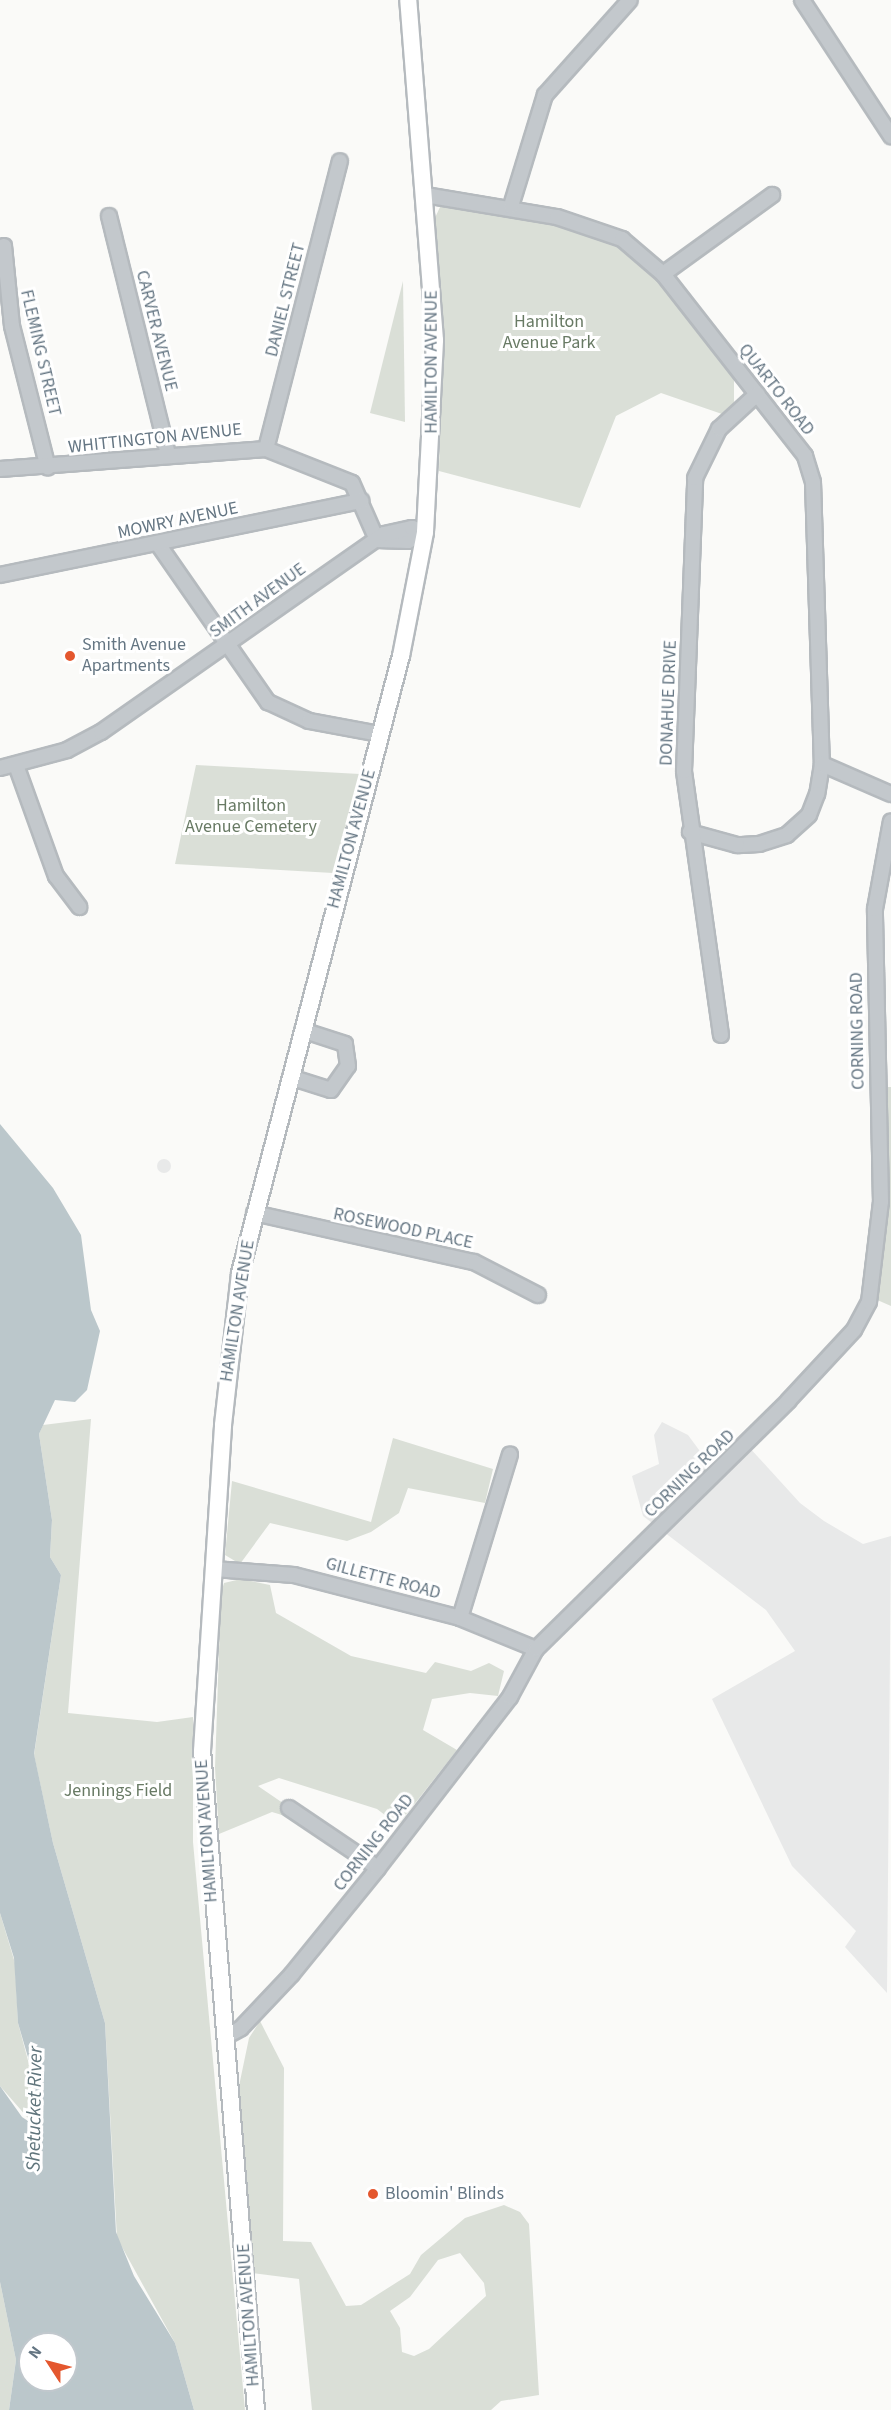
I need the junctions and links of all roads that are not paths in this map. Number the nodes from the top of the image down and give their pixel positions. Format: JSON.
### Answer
{"nodes":[{"id":1,"x":408,"y":0,"type":"edge"},
{"id":2,"x":630,"y":0,"type":"edge"},
{"id":3,"x":802,"y":0,"type":"edge"},
{"id":4,"x":891,"y":136,"type":"edge"},
{"id":5,"x":340,"y":161,"type":"dead end"},
{"id":6,"x":425,"y":195,"type":"junction"},
{"id":7,"x":772,"y":195,"type":"dead end"},
{"id":8,"x":511,"y":206,"type":"junction"},
{"id":9,"x":110,"y":216,"type":"dead end"},
{"id":10,"x":4,"y":246,"type":"dead end"},
{"id":11,"x":663,"y":274,"type":"junction"},
{"id":12,"x":757,"y":394,"type":"junction"},
{"id":13,"x":266,"y":449,"type":"junction"},
{"id":14,"x":168,"y":454,"type":"junction"},
{"id":15,"x":48,"y":468,"type":"junction"},
{"id":16,"x":0,"y":469,"type":"edge"},
{"id":17,"x":362,"y":501,"type":"junction"},
{"id":18,"x":425,"y":532,"type":"junction"},
{"id":19,"x":377,"y":540,"type":"junction"},
{"id":20,"x":158,"y":544,"type":"junction"},
{"id":21,"x":0,"y":575,"type":"edge"},
{"id":22,"x":228,"y":646,"type":"junction"},
{"id":23,"x":380,"y":734,"type":"junction"},
{"id":24,"x":822,"y":764,"type":"junction"},
{"id":25,"x":16,"y":765,"type":"junction"},
{"id":26,"x":0,"y":768,"type":"edge"},
{"id":27,"x":891,"y":794,"type":"edge"},
{"id":28,"x":891,"y":821,"type":"edge"},
{"id":29,"x":690,"y":832,"type":"junction"},
{"id":30,"x":79,"y":908,"type":"dead end"},
{"id":31,"x":302,"y":1030,"type":"junction"},
{"id":32,"x":721,"y":1035,"type":"dead end"},
{"id":33,"x":290,"y":1077,"type":"junction"},
{"id":34,"x":254,"y":1214,"type":"junction"},
{"id":35,"x":538,"y":1295,"type":"dead end"},
{"id":36,"x":510,"y":1454,"type":"dead end"},
{"id":37,"x":214,"y":1569,"type":"junction"},
{"id":38,"x":460,"y":1618,"type":"junction"},
{"id":39,"x":536,"y":1649,"type":"junction"},
{"id":40,"x":289,"y":1808,"type":"dead end"},
{"id":41,"x":378,"y":1868,"type":"junction"},
{"id":42,"x":225,"y":2037,"type":"junction"},
{"id":43,"x":256,"y":2410,"type":"edge"}],
"edges":[{"from":1,"to":6,"type":"main road","name":"HAMILTON AVENUE"},
{"from":2,"to":8,"type":"street"},
{"from":3,"to":4,"type":"street"},
{"from":5,"to":13,"type":"street","name":"DANIEL STREET"},
{"from":6,"to":8,"type":"street","name":"QUARTO ROAD"},
{"from":6,"to":18,"type":"main road","name":"HAMILTON AVENUE"},
{"from":7,"to":11,"type":"street"},
{"from":8,"to":11,"type":"street","name":"QUARTO ROAD"},
{"from":9,"to":14,"type":"street","name":"CARVER AVENUE"},
{"from":10,"to":15,"type":"street","name":"FLEMING STREET"},
{"from":11,"to":12,"type":"street","name":"QUARTO ROAD"},
{"from":12,"to":24,"type":"street","name":"QUARTO ROAD"},
{"from":12,"to":29,"type":"street","name":"DONAHUE DRIVE"},
{"from":13,"to":14,"type":"street","name":"WHITTINGTON AVENUE"},
{"from":13,"to":17,"type":"street","name":"WHITTINGTON AVENUE"},
{"from":14,"to":15,"type":"street","name":"WHITTINGTON AVENUE"},
{"from":15,"to":16,"type":"street","name":"WHITTINGTON AVENUE"},
{"from":17,"to":19,"type":"street","name":"WHITTINGTON AVENUE"},
{"from":17,"to":20,"type":"street","name":"MOWRY AVENUE"},
{"from":18,"to":19,"type":"street","name":"SMITH AVENUE"},
{"from":18,"to":23,"type":"main road","name":"HAMILTON AVENUE"},
{"from":19,"to":22,"type":"street","name":"SMITH AVENUE"},
{"from":20,"to":21,"type":"street","name":"MOWRY AVENUE"},
{"from":20,"to":22,"type":"street"},
{"from":22,"to":23,"type":"street"},
{"from":22,"to":25,"type":"street","name":"SMITH AVENUE"},
{"from":23,"to":31,"type":"main road","name":"HAMILTON AVENUE"},
{"from":24,"to":27,"type":"street"},
{"from":24,"to":29,"type":"street","name":"QUARTO ROAD"},
{"from":25,"to":26,"type":"street","name":"SMITH AVENUE"},
{"from":25,"to":30,"type":"street"},
{"from":28,"to":39,"type":"street","name":"CORNING ROAD"},
{"from":29,"to":32,"type":"street","name":"DONAHUE DRIVE"},
{"from":31,"to":33,"type":"main road","name":"HAMILTON AVENUE"},
{"from":31,"to":33,"type":"street"},
{"from":33,"to":34,"type":"main road","name":"HAMILTON AVENUE"},
{"from":34,"to":35,"type":"street","name":"ROSEWOOD PLACE"},
{"from":34,"to":37,"type":"main road","name":"HAMILTON AVENUE"},
{"from":36,"to":38,"type":"street"},
{"from":37,"to":38,"type":"street","name":"GILLETTE ROAD"},
{"from":37,"to":42,"type":"main road","name":"HAMILTON AVENUE"},
{"from":38,"to":39,"type":"street","name":"GILLETTE ROAD"},
{"from":39,"to":41,"type":"street","name":"CORNING ROAD"},
{"from":40,"to":41,"type":"street"},
{"from":41,"to":42,"type":"street","name":"CORNING ROAD"},
{"from":42,"to":43,"type":"main road","name":"HAMILTON AVENUE"}]}
